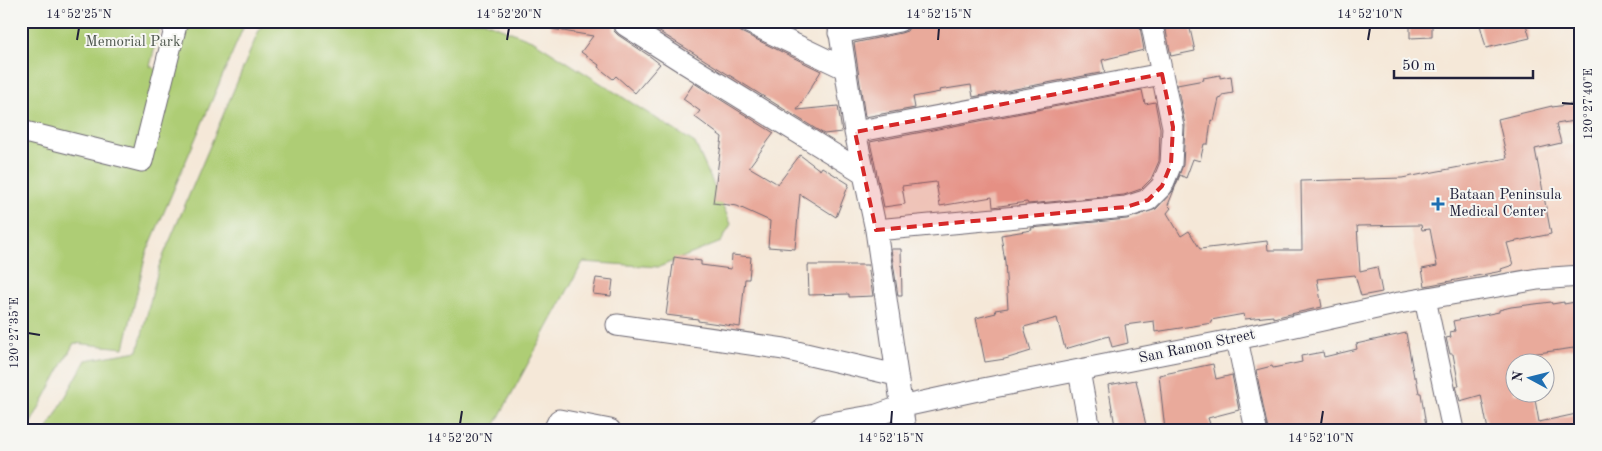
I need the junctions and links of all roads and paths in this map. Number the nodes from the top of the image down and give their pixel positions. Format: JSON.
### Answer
{"nodes":[{"id":1,"x":177,"y":21,"type":"edge"},
{"id":2,"x":627,"y":21,"type":"edge"},
{"id":3,"x":746,"y":21,"type":"edge"},
{"id":4,"x":899,"y":21,"type":"edge"},
{"id":5,"x":1151,"y":21,"type":"edge"},
{"id":6,"x":839,"y":27,"type":"edge"},
{"id":7,"x":844,"y":68,"type":"junction"},
{"id":8,"x":1162,"y":74,"type":"junction"},
{"id":9,"x":21,"y":131,"type":"edge"},
{"id":10,"x":855,"y":132,"type":"junction"},
{"id":11,"x":864,"y":173,"type":"junction"},
{"id":12,"x":876,"y":230,"type":"junction"},
{"id":13,"x":1581,"y":276,"type":"edge"},
{"id":14,"x":1425,"y":299,"type":"junction"},
{"id":15,"x":617,"y":325,"type":"dead end"},
{"id":16,"x":1237,"y":339,"type":"junction"},
{"id":17,"x":1079,"y":371,"type":"junction"},
{"id":18,"x":896,"y":375,"type":"junction"},
{"id":19,"x":900,"y":407,"type":"junction"},
{"id":20,"x":556,"y":425,"type":"edge"},
{"id":21,"x":610,"y":430,"type":"edge"},
{"id":22,"x":818,"y":430,"type":"edge"},
{"id":23,"x":905,"y":430,"type":"edge"},
{"id":24,"x":1090,"y":430,"type":"edge"},
{"id":25,"x":1256,"y":430,"type":"edge"},
{"id":26,"x":1453,"y":430,"type":"edge"}],
"edges":[{"from":1,"to":9,"type":"street"},
{"from":2,"to":11,"type":"street"},
{"from":3,"to":7,"type":"street"},
{"from":4,"to":6,"type":"street"},
{"from":5,"to":8,"type":"street"},
{"from":6,"to":7,"type":"street"},
{"from":7,"to":10,"type":"street"},
{"from":8,"to":10,"type":"street"},
{"from":8,"to":12,"type":"street"},
{"from":10,"to":11,"type":"street"},
{"from":11,"to":12,"type":"street"},
{"from":12,"to":18,"type":"street"},
{"from":13,"to":14,"type":"street","name":"San Ramon Street"},
{"from":14,"to":16,"type":"street","name":"San Ramon Street"},
{"from":14,"to":26,"type":"street"},
{"from":15,"to":18,"type":"street"},
{"from":16,"to":17,"type":"street","name":"San Ramon Street"},
{"from":16,"to":25,"type":"street"},
{"from":17,"to":19,"type":"street","name":"San Ramon Street"},
{"from":17,"to":24,"type":"street"},
{"from":18,"to":19,"type":"street"},
{"from":19,"to":22,"type":"street","name":"San Ramon Street"},
{"from":19,"to":23,"type":"street"},
{"from":20,"to":21,"type":"street"}]}
